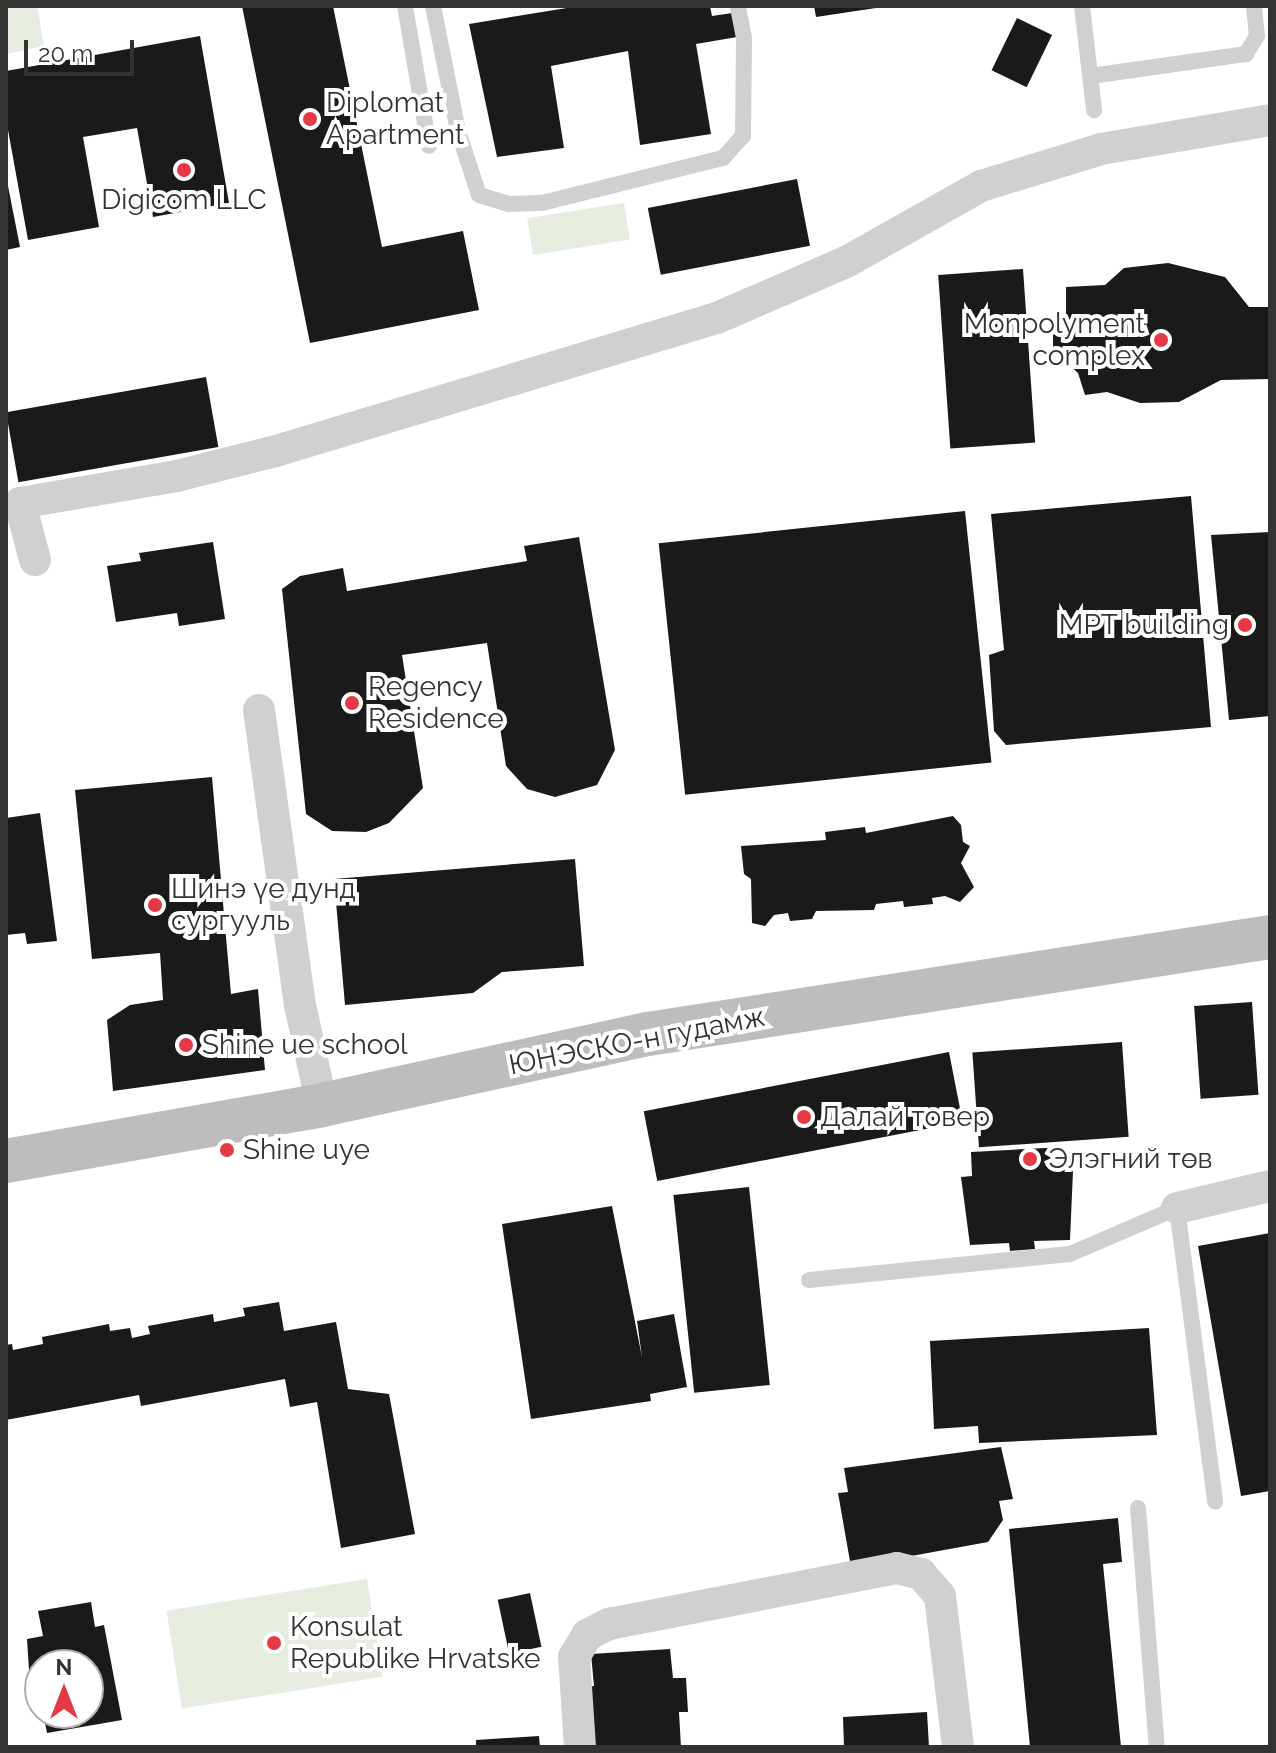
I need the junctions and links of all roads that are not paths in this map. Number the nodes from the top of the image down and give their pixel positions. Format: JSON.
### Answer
{"nodes":[{"id":1,"x":405,"y":6,"type":"edge"},
{"id":2,"x":433,"y":6,"type":"edge"},
{"id":3,"x":738,"y":6,"type":"edge"},
{"id":4,"x":1082,"y":6,"type":"edge"},
{"id":5,"x":1254,"y":6,"type":"edge"},
{"id":6,"x":1091,"y":76,"type":"junction"},
{"id":7,"x":1094,"y":110,"type":"dead end"},
{"id":8,"x":1270,"y":120,"type":"edge"},
{"id":9,"x":429,"y":146,"type":"dead end"},
{"id":10,"x":35,"y":560,"type":"dead end"},
{"id":11,"x":259,"y":710,"type":"dead end"},
{"id":12,"x":1270,"y":937,"type":"edge"},
{"id":13,"x":322,"y":1105,"type":"junction"},
{"id":14,"x":6,"y":1161,"type":"edge"},
{"id":15,"x":1270,"y":1186,"type":"edge"},
{"id":16,"x":1177,"y":1208,"type":"junction"},
{"id":17,"x":809,"y":1280,"type":"dead end"},
{"id":18,"x":1215,"y":1502,"type":"dead end"},
{"id":19,"x":1138,"y":1508,"type":"dead end"},
{"id":20,"x":580,"y":1747,"type":"edge"},
{"id":21,"x":958,"y":1747,"type":"edge"},
{"id":22,"x":1157,"y":1747,"type":"edge"}],
"edges":[{"from":1,"to":9,"type":"lane"},
{"from":2,"to":3,"type":"lane"},
{"from":4,"to":6,"type":"lane"},
{"from":5,"to":6,"type":"lane"},
{"from":6,"to":7,"type":"lane"},
{"from":8,"to":10,"type":"street"},
{"from":11,"to":13,"type":"street"},
{"from":12,"to":13,"type":"main road","name":"ЮНЭСКО-н гудамж"},
{"from":13,"to":14,"type":"main road","name":"ЮНЭСКО-н гудамж"},
{"from":15,"to":16,"type":"street"},
{"from":16,"to":17,"type":"lane"},
{"from":16,"to":18,"type":"lane"},
{"from":19,"to":22,"type":"lane"},
{"from":20,"to":21,"type":"street"}]}
